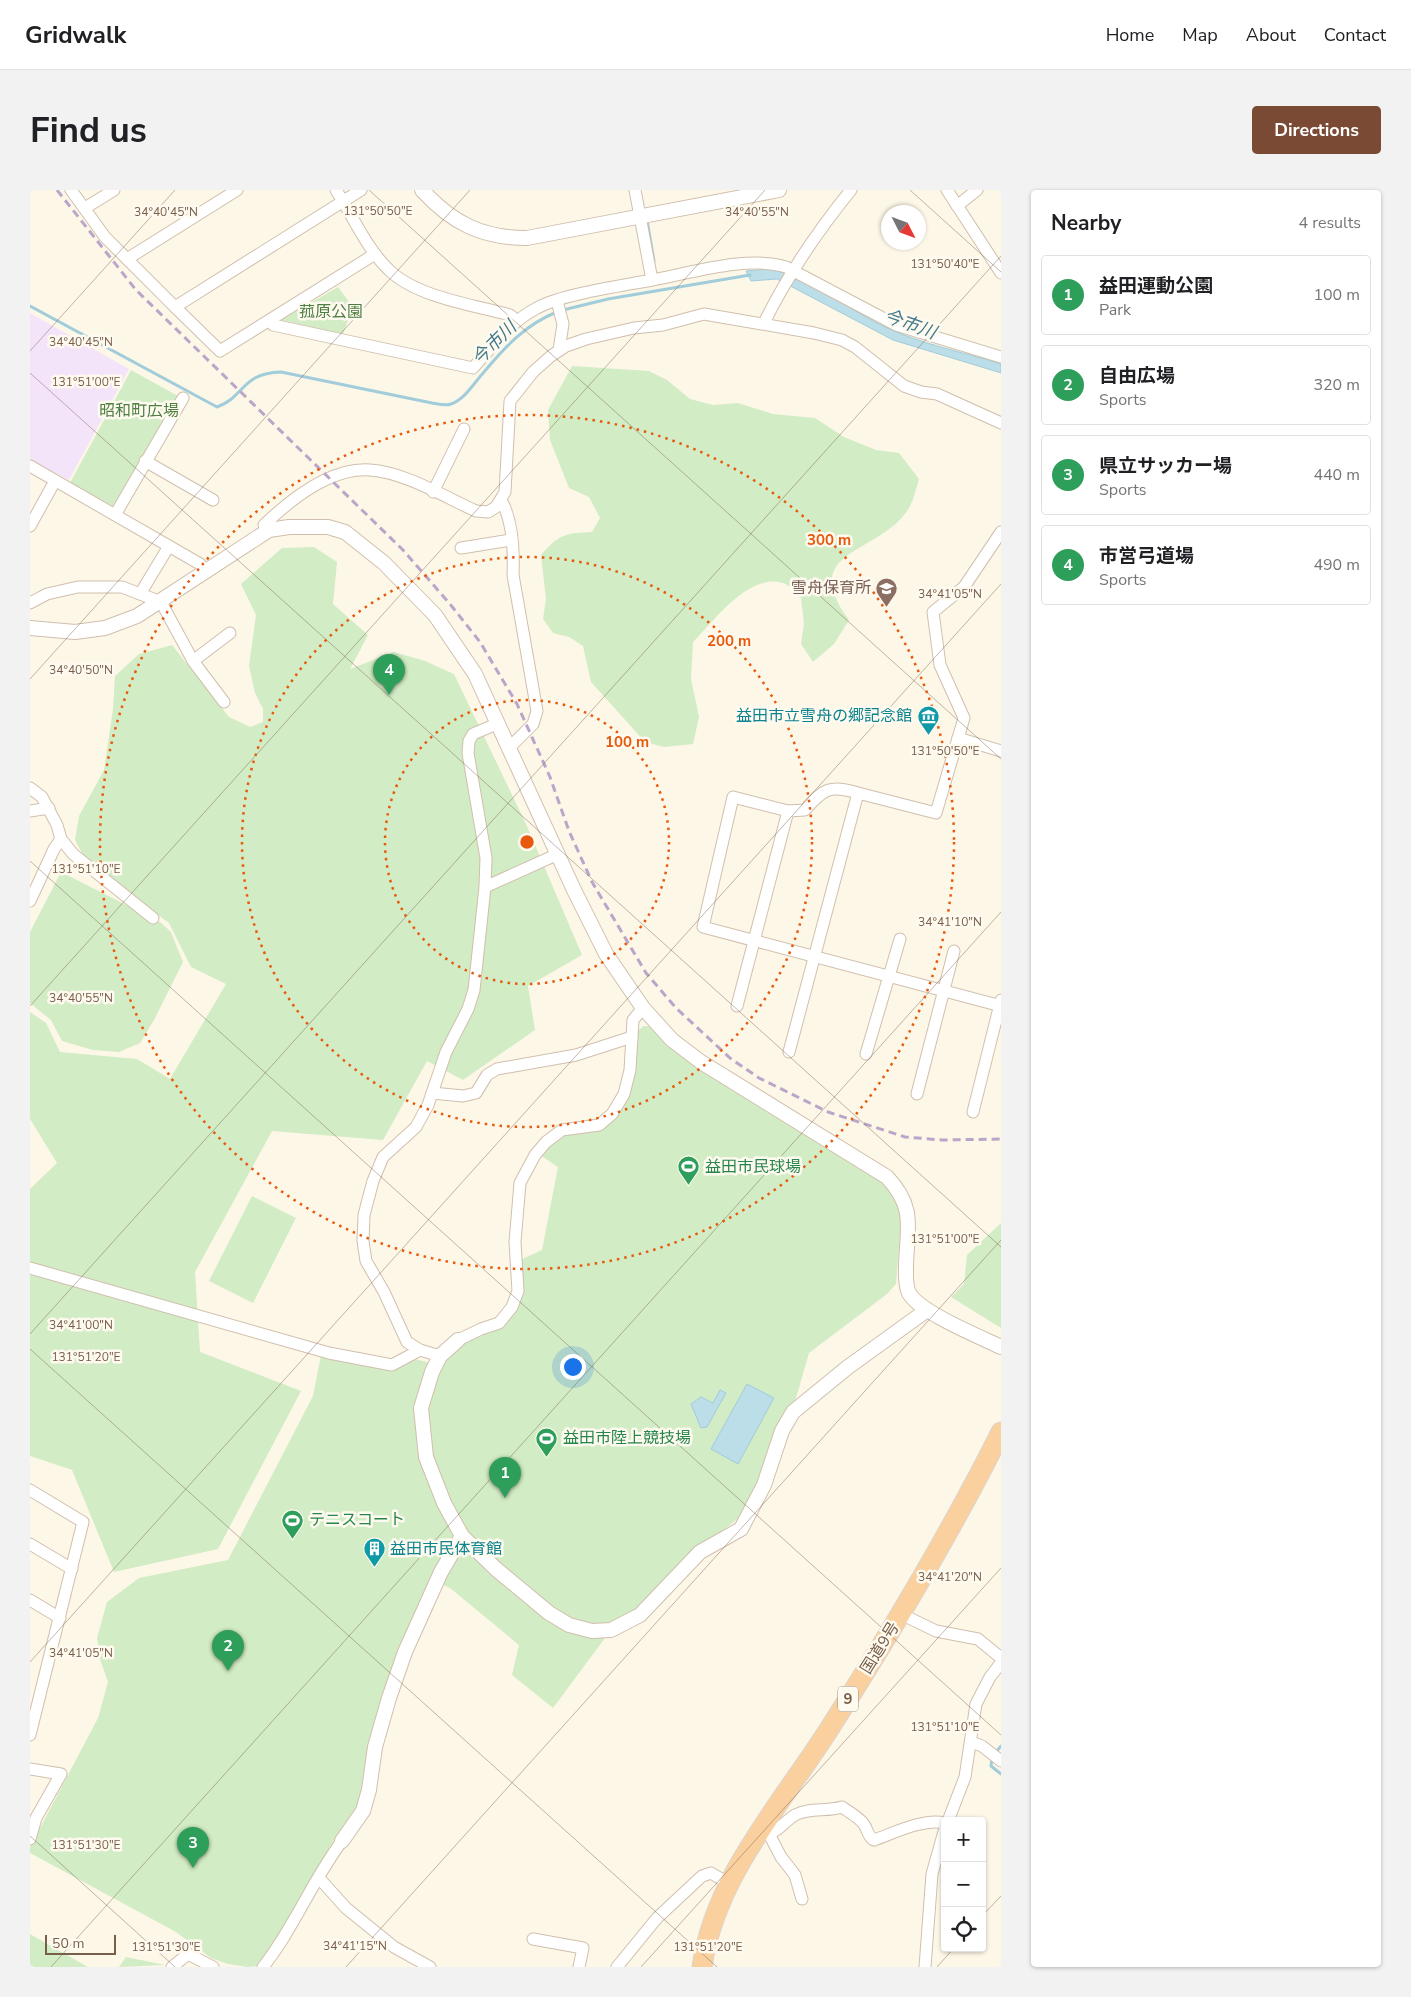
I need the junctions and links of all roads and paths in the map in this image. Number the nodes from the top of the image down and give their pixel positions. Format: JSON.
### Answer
{"nodes":[{"id":1,"x":71,"y":190,"type":"edge"},
{"id":2,"x":114,"y":190,"type":"edge"},
{"id":3,"x":237,"y":190,"type":"edge"},
{"id":4,"x":336,"y":190,"type":"edge"},
{"id":5,"x":362,"y":190,"type":"edge"},
{"id":6,"x":422,"y":190,"type":"edge"},
{"id":7,"x":635,"y":190,"type":"edge"},
{"id":8,"x":779,"y":190,"type":"edge"},
{"id":9,"x":851,"y":190,"type":"edge"},
{"id":10,"x":947,"y":190,"type":"edge"},
{"id":11,"x":978,"y":190,"type":"edge"},
{"id":12,"x":343,"y":201,"type":"junction"},
{"id":13,"x":957,"y":206,"type":"junction"},
{"id":14,"x":85,"y":208,"type":"junction"},
{"id":15,"x":640,"y":217,"type":"junction"},
{"id":16,"x":375,"y":254,"type":"junction"},
{"id":17,"x":127,"y":259,"type":"junction"},
{"id":18,"x":1001,"y":273,"type":"edge"},
{"id":19,"x":788,"y":276,"type":"junction"},
{"id":20,"x":652,"y":280,"type":"junction"},
{"id":21,"x":557,"y":302,"type":"junction"},
{"id":22,"x":175,"y":307,"type":"junction"},
{"id":23,"x":270,"y":320,"type":"junction"},
{"id":24,"x":517,"y":321,"type":"junction"},
{"id":25,"x":764,"y":323,"type":"junction"},
{"id":26,"x":559,"y":350,"type":"junction"},
{"id":27,"x":1001,"y":357,"type":"edge"},
{"id":28,"x":183,"y":398,"type":"dead end"},
{"id":29,"x":1001,"y":423,"type":"edge"},
{"id":30,"x":464,"y":429,"type":"dead end"},
{"id":31,"x":145,"y":461,"type":"junction"},
{"id":32,"x":30,"y":466,"type":"edge"},
{"id":33,"x":55,"y":481,"type":"junction"},
{"id":34,"x":433,"y":492,"type":"junction"},
{"id":35,"x":213,"y":500,"type":"dead end"},
{"id":36,"x":501,"y":500,"type":"junction"},
{"id":37,"x":115,"y":515,"type":"junction"},
{"id":38,"x":30,"y":526,"type":"edge"},
{"id":39,"x":269,"y":530,"type":"junction"},
{"id":40,"x":1001,"y":532,"type":"edge"},
{"id":41,"x":511,"y":540,"type":"junction"},
{"id":42,"x":168,"y":546,"type":"junction"},
{"id":43,"x":461,"y":548,"type":"dead end"},
{"id":44,"x":207,"y":572,"type":"junction"},
{"id":45,"x":140,"y":594,"type":"junction"},
{"id":46,"x":161,"y":602,"type":"junction"},
{"id":47,"x":30,"y":603,"type":"edge"},
{"id":48,"x":30,"y":628,"type":"edge"},
{"id":49,"x":230,"y":633,"type":"dead end"},
{"id":50,"x":193,"y":661,"type":"junction"},
{"id":51,"x":224,"y":702,"type":"dead end"},
{"id":52,"x":499,"y":723,"type":"junction"},
{"id":53,"x":958,"y":738,"type":"junction"},
{"id":54,"x":510,"y":747,"type":"junction"},
{"id":55,"x":1001,"y":751,"type":"edge"},
{"id":56,"x":30,"y":788,"type":"edge"},
{"id":57,"x":858,"y":793,"type":"junction"},
{"id":58,"x":49,"y":808,"type":"junction"},
{"id":59,"x":30,"y":811,"type":"edge"},
{"id":60,"x":788,"y":811,"type":"junction"},
{"id":61,"x":61,"y":839,"type":"junction"},
{"id":62,"x":558,"y":854,"type":"junction"},
{"id":63,"x":485,"y":887,"type":"junction"},
{"id":64,"x":30,"y":901,"type":"edge"},
{"id":65,"x":153,"y":918,"type":"dead end"},
{"id":66,"x":900,"y":939,"type":"dead end"},
{"id":67,"x":754,"y":941,"type":"junction"},
{"id":68,"x":954,"y":952,"type":"dead end"},
{"id":69,"x":815,"y":958,"type":"junction"},
{"id":70,"x":888,"y":977,"type":"junction"},
{"id":71,"x":944,"y":992,"type":"junction"},
{"id":72,"x":1000,"y":1004,"type":"edge"},
{"id":73,"x":737,"y":1006,"type":"dead end"},
{"id":74,"x":643,"y":1008,"type":"junction"},
{"id":75,"x":632,"y":1037,"type":"junction"},
{"id":76,"x":790,"y":1052,"type":"dead end"},
{"id":77,"x":866,"y":1054,"type":"dead end"},
{"id":78,"x":432,"y":1092,"type":"junction"},
{"id":79,"x":917,"y":1094,"type":"dead end"},
{"id":80,"x":972,"y":1112,"type":"dead end"},
{"id":81,"x":30,"y":1268,"type":"edge"},
{"id":82,"x":926,"y":1310,"type":"junction"},
{"id":83,"x":458,"y":1340,"type":"joint"},
{"id":84,"x":1001,"y":1347,"type":"edge"},
{"id":85,"x":420,"y":1350,"type":"junction"},
{"id":86,"x":440,"y":1356,"type":"junction"},
{"id":87,"x":1001,"y":1432,"type":"edge"},
{"id":88,"x":30,"y":1490,"type":"edge"},
{"id":89,"x":462,"y":1536,"type":"junction"},
{"id":90,"x":30,"y":1544,"type":"edge"},
{"id":91,"x":72,"y":1569,"type":"junction"},
{"id":92,"x":30,"y":1600,"type":"edge"},
{"id":93,"x":901,"y":1614,"type":"junction"},
{"id":94,"x":60,"y":1618,"type":"junction"},
{"id":95,"x":1001,"y":1658,"type":"edge"},
{"id":96,"x":1001,"y":1663,"type":"edge"},
{"id":97,"x":33,"y":1708,"type":"edge"},
{"id":98,"x":30,"y":1735,"type":"edge"},
{"id":99,"x":971,"y":1742,"type":"junction"},
{"id":100,"x":997,"y":1758,"type":"edge"},
{"id":101,"x":30,"y":1769,"type":"edge"},
{"id":102,"x":948,"y":1817,"type":"edge"},
{"id":103,"x":941,"y":1821,"type":"edge"},
{"id":104,"x":765,"y":1833,"type":"junction"},
{"id":105,"x":30,"y":1839,"type":"edge"},
{"id":106,"x":342,"y":1841,"type":"joint"},
{"id":107,"x":941,"y":1842,"type":"edge"},
{"id":108,"x":319,"y":1878,"type":"junction"},
{"id":109,"x":728,"y":1883,"type":"junction"},
{"id":110,"x":802,"y":1899,"type":"dead end"},
{"id":111,"x":533,"y":1939,"type":"dead end"},
{"id":112,"x":172,"y":1967,"type":"edge"},
{"id":113,"x":213,"y":1967,"type":"edge"},
{"id":114,"x":263,"y":1967,"type":"edge"},
{"id":115,"x":430,"y":1967,"type":"edge"},
{"id":116,"x":579,"y":1967,"type":"edge"},
{"id":117,"x":617,"y":1967,"type":"edge"},
{"id":118,"x":702,"y":1967,"type":"edge"},
{"id":119,"x":925,"y":1967,"type":"edge"}],
"edges":[{"from":1,"to":14,"type":"street"},
{"from":2,"to":14,"type":"street"},
{"from":3,"to":17,"type":"street"},
{"from":4,"to":12,"type":"street"},
{"from":5,"to":12,"type":"street"},
{"from":6,"to":15,"type":"street"},
{"from":7,"to":15,"type":"street"},
{"from":8,"to":15,"type":"street"},
{"from":9,"to":19,"type":"street"},
{"from":10,"to":13,"type":"street"},
{"from":11,"to":13,"type":"street"},
{"from":12,"to":16,"type":"street"},
{"from":12,"to":22,"type":"street"},
{"from":13,"to":18,"type":"street"},
{"from":14,"to":17,"type":"street"},
{"from":15,"to":20,"type":"street"},
{"from":16,"to":23,"type":"street"},
{"from":16,"to":24,"type":"street"},
{"from":17,"to":22,"type":"street"},
{"from":19,"to":20,"type":"street"},
{"from":19,"to":25,"type":"street"},
{"from":19,"to":27,"type":"street"},
{"from":20,"to":21,"type":"street"},
{"from":21,"to":24,"type":"street"},
{"from":21,"to":26,"type":"street"},
{"from":22,"to":23,"type":"street"},
{"from":23,"to":24,"type":"street"},
{"from":25,"to":26,"type":"street"},
{"from":25,"to":29,"type":"street"},
{"from":26,"to":36,"type":"street"},
{"from":28,"to":31,"type":"street"},
{"from":30,"to":34,"type":"street"},
{"from":31,"to":35,"type":"street"},
{"from":31,"to":37,"type":"street"},
{"from":32,"to":33,"type":"street"},
{"from":33,"to":37,"type":"street"},
{"from":33,"to":38,"type":"street"},
{"from":34,"to":36,"type":"street"},
{"from":34,"to":39,"type":"street"},
{"from":36,"to":41,"type":"street"},
{"from":37,"to":42,"type":"street"},
{"from":39,"to":44,"type":"street"},
{"from":39,"to":52,"type":"street"},
{"from":40,"to":53,"type":"street"},
{"from":41,"to":43,"type":"street"},
{"from":41,"to":54,"type":"street"},
{"from":42,"to":44,"type":"street"},
{"from":42,"to":45,"type":"street"},
{"from":44,"to":46,"type":"street"},
{"from":45,"to":46,"type":"street"},
{"from":45,"to":47,"type":"street"},
{"from":46,"to":48,"type":"street"},
{"from":46,"to":50,"type":"street"},
{"from":49,"to":50,"type":"street"},
{"from":50,"to":51,"type":"street"},
{"from":52,"to":54,"type":"street"},
{"from":52,"to":63,"type":"street"},
{"from":53,"to":55,"type":"street"},
{"from":53,"to":57,"type":"street"},
{"from":54,"to":62,"type":"street"},
{"from":56,"to":58,"type":"street"},
{"from":57,"to":60,"type":"street"},
{"from":57,"to":69,"type":"street"},
{"from":58,"to":59,"type":"street"},
{"from":58,"to":61,"type":"street"},
{"from":60,"to":67,"type":"street"},
{"from":60,"to":67,"type":"street"},
{"from":61,"to":64,"type":"street"},
{"from":61,"to":65,"type":"street"},
{"from":62,"to":63,"type":"street"},
{"from":62,"to":74,"type":"street"},
{"from":63,"to":78,"type":"street"},
{"from":66,"to":70,"type":"street"},
{"from":67,"to":69,"type":"street"},
{"from":67,"to":73,"type":"street"},
{"from":68,"to":71,"type":"street"},
{"from":69,"to":70,"type":"street"},
{"from":69,"to":76,"type":"street"},
{"from":70,"to":71,"type":"street"},
{"from":70,"to":77,"type":"street"},
{"from":71,"to":72,"type":"street"},
{"from":71,"to":79,"type":"street"},
{"from":72,"to":80,"type":"street"},
{"from":74,"to":75,"type":"street"},
{"from":74,"to":82,"type":"street"},
{"from":75,"to":78,"type":"street"},
{"from":75,"to":83,"type":"street"},
{"from":78,"to":85,"type":"street"},
{"from":81,"to":85,"type":"street"},
{"from":82,"to":84,"type":"street"},
{"from":82,"to":89,"type":"street"},
{"from":83,"to":86,"type":"street"},
{"from":85,"to":86,"type":"street"},
{"from":86,"to":89,"type":"street"},
{"from":87,"to":93,"type":"highway","name":"国道9号","number":"9"},
{"from":88,"to":91,"type":"street"},
{"from":89,"to":106,"type":"street"},
{"from":90,"to":91,"type":"street"},
{"from":91,"to":94,"type":"street"},
{"from":92,"to":94,"type":"street"},
{"from":93,"to":95,"type":"street"},
{"from":93,"to":104,"type":"highway","name":"国道9号","number":"9"},
{"from":94,"to":97,"type":"street"},
{"from":96,"to":99,"type":"street"},
{"from":97,"to":98,"type":"street"},
{"from":99,"to":100,"type":"street"},
{"from":99,"to":102,"type":"street"},
{"from":101,"to":105,"type":"street"},
{"from":103,"to":104,"type":"street"},
{"from":104,"to":109,"type":"highway","name":"国道9号","number":"9"},
{"from":104,"to":110,"type":"street"},
{"from":106,"to":108,"type":"street"},
{"from":107,"to":119,"type":"street"},
{"from":108,"to":114,"type":"street"},
{"from":108,"to":115,"type":"street"},
{"from":109,"to":117,"type":"street"},
{"from":109,"to":118,"type":"highway","name":"国道9号","number":"9"},
{"from":111,"to":116,"type":"street"},
{"from":112,"to":113,"type":"street"}]}
